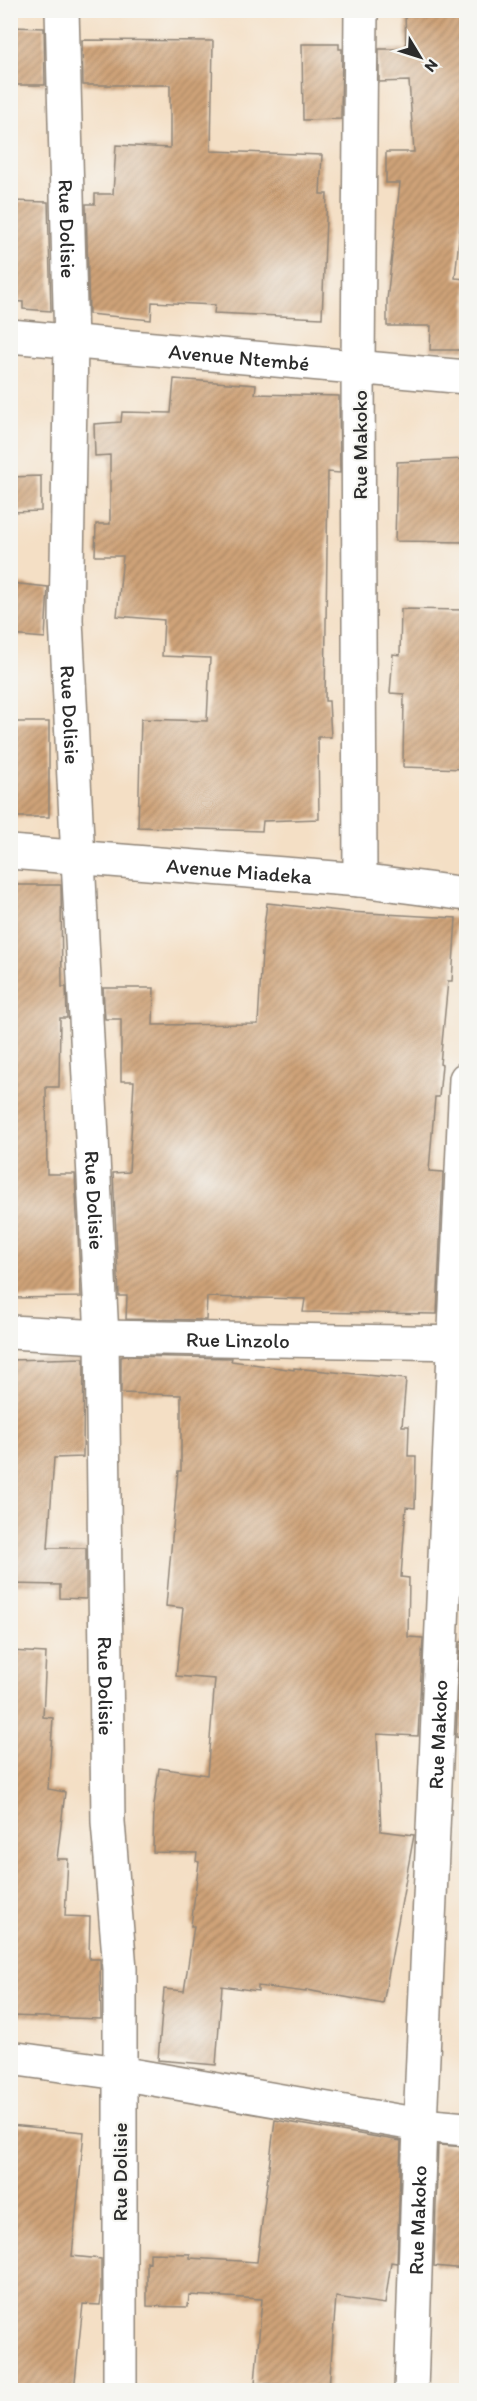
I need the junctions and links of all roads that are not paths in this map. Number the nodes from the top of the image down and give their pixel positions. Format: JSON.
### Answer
{"nodes":[{"id":1,"x":62,"y":10,"type":"edge"},
{"id":2,"x":361,"y":10,"type":"edge"},
{"id":3,"x":10,"y":336,"type":"edge"},
{"id":4,"x":71,"y":344,"type":"junction"},
{"id":5,"x":358,"y":366,"type":"junction"},
{"id":6,"x":466,"y":377,"type":"edge"},
{"id":7,"x":10,"y":852,"type":"edge"},
{"id":8,"x":78,"y":856,"type":"junction"},
{"id":9,"x":360,"y":880,"type":"junction"},
{"id":10,"x":466,"y":894,"type":"edge"},
{"id":11,"x":466,"y":1079,"type":"edge"},
{"id":12,"x":10,"y":1332,"type":"edge"},
{"id":13,"x":102,"y":1337,"type":"junction"},
{"id":14,"x":460,"y":1343,"type":"edge"},
{"id":15,"x":10,"y":2058,"type":"edge"},
{"id":16,"x":119,"y":2073,"type":"junction"},
{"id":17,"x":420,"y":2125,"type":"junction"},
{"id":18,"x":466,"y":2129,"type":"edge"},
{"id":19,"x":120,"y":2391,"type":"edge"},
{"id":20,"x":411,"y":2391,"type":"edge"}],
"edges":[{"from":1,"to":4,"type":"street","name":"Rue Dolisie"},
{"from":2,"to":5,"type":"street","name":"Rue Makoko"},
{"from":3,"to":4,"type":"street","name":"Avenue Ntembé"},
{"from":4,"to":5,"type":"street","name":"Avenue Ntembé"},
{"from":4,"to":8,"type":"street","name":"Rue Dolisie"},
{"from":5,"to":6,"type":"street","name":"Avenue Ntembé"},
{"from":5,"to":9,"type":"street","name":"Rue Makoko"},
{"from":7,"to":8,"type":"street","name":"Avenue Miadeka"},
{"from":8,"to":9,"type":"street","name":"Avenue Miadeka"},
{"from":8,"to":13,"type":"street","name":"Rue Dolisie"},
{"from":9,"to":10,"type":"street","name":"Avenue Miadeka"},
{"from":11,"to":14,"type":"street","name":"Rue Makoko"},
{"from":12,"to":13,"type":"street","name":"Rue Linzolo"},
{"from":13,"to":14,"type":"street","name":"Rue Linzolo"},
{"from":13,"to":16,"type":"street","name":"Rue Dolisie"},
{"from":14,"to":17,"type":"street","name":"Rue Makoko"},
{"from":15,"to":16,"type":"street"},
{"from":16,"to":17,"type":"street"},
{"from":16,"to":19,"type":"street","name":"Rue Dolisie"},
{"from":17,"to":18,"type":"street"},
{"from":17,"to":20,"type":"street","name":"Rue Makoko"}]}
